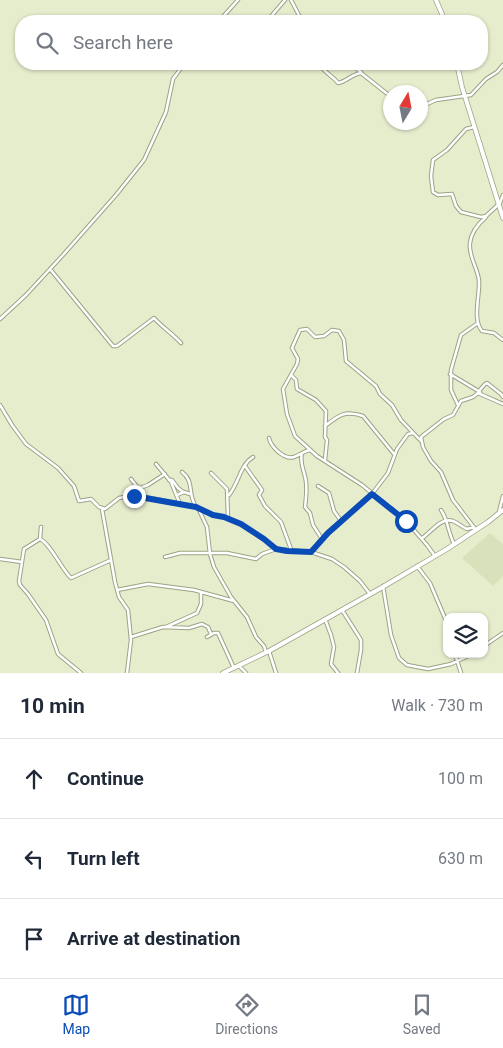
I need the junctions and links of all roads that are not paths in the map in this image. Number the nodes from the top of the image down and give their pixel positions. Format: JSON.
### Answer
{"nodes":[{"id":1,"x":238,"y":0,"type":"edge"},
{"id":2,"x":285,"y":0,"type":"edge"},
{"id":3,"x":292,"y":0,"type":"edge"},
{"id":4,"x":436,"y":0,"type":"edge"},
{"id":5,"x":224,"y":15,"type":"edge"},
{"id":6,"x":272,"y":15,"type":"edge"},
{"id":7,"x":299,"y":15,"type":"edge"},
{"id":8,"x":442,"y":15,"type":"edge"},
{"id":9,"x":503,"y":65,"type":"edge"},
{"id":10,"x":180,"y":70,"type":"edge"},
{"id":11,"x":323,"y":70,"type":"edge"},
{"id":12,"x":359,"y":70,"type":"edge"},
{"id":13,"x":459,"y":70,"type":"edge"},
{"id":14,"x":361,"y":73,"type":"junction"},
{"id":15,"x":383,"y":90,"type":"edge"},
{"id":16,"x":466,"y":96,"type":"junction"},
{"id":17,"x":428,"y":104,"type":"edge"},
{"id":18,"x":476,"y":127,"type":"junction"},
{"id":19,"x":503,"y":195,"type":"edge"},
{"id":20,"x":498,"y":205,"type":"junction"},
{"id":21,"x":486,"y":216,"type":"junction"},
{"id":22,"x":503,"y":218,"type":"edge"},
{"id":23,"x":50,"y":269,"type":"junction"},
{"id":24,"x":0,"y":319,"type":"edge"},
{"id":25,"x":478,"y":323,"type":"junction"},
{"id":26,"x":503,"y":340,"type":"edge"},
{"id":27,"x":180,"y":343,"type":"dead end"},
{"id":28,"x":292,"y":374,"type":"junction"},
{"id":29,"x":450,"y":374,"type":"junction"},
{"id":30,"x":480,"y":392,"type":"junction"},
{"id":31,"x":503,"y":397,"type":"edge"},
{"id":32,"x":503,"y":404,"type":"edge"},
{"id":33,"x":0,"y":405,"type":"edge"},
{"id":34,"x":458,"y":405,"type":"junction"},
{"id":35,"x":325,"y":426,"type":"junction"},
{"id":36,"x":414,"y":433,"type":"junction"},
{"id":37,"x":269,"y":438,"type":"dead end"},
{"id":38,"x":421,"y":440,"type":"junction"},
{"id":39,"x":310,"y":450,"type":"junction"},
{"id":40,"x":302,"y":453,"type":"junction"},
{"id":41,"x":394,"y":454,"type":"junction"},
{"id":42,"x":253,"y":457,"type":"dead end"},
{"id":43,"x":325,"y":460,"type":"junction"},
{"id":44,"x":156,"y":464,"type":"dead end"},
{"id":45,"x":244,"y":466,"type":"junction"},
{"id":46,"x":182,"y":472,"type":"dead end"},
{"id":47,"x":212,"y":473,"type":"dead end"},
{"id":48,"x":165,"y":474,"type":"junction"},
{"id":49,"x":131,"y":479,"type":"dead end"},
{"id":50,"x":169,"y":480,"type":"junction"},
{"id":51,"x":318,"y":486,"type":"dead end"},
{"id":52,"x":140,"y":488,"type":"junction"},
{"id":53,"x":183,"y":492,"type":"junction"},
{"id":54,"x":190,"y":494,"type":"junction"},
{"id":55,"x":372,"y":494,"type":"junction"},
{"id":56,"x":177,"y":495,"type":"junction"},
{"id":57,"x":229,"y":496,"type":"junction"},
{"id":58,"x":503,"y":496,"type":"edge"},
{"id":59,"x":145,"y":497,"type":"junction"},
{"id":60,"x":180,"y":504,"type":"junction"},
{"id":61,"x":197,"y":508,"type":"junction"},
{"id":62,"x":102,"y":509,"type":"junction"},
{"id":63,"x":441,"y":510,"type":"dead end"},
{"id":64,"x":501,"y":511,"type":"edge"},
{"id":65,"x":228,"y":518,"type":"junction"},
{"id":66,"x":341,"y":521,"type":"junction"},
{"id":67,"x":447,"y":521,"type":"junction"},
{"id":68,"x":41,"y":527,"type":"dead end"},
{"id":69,"x":475,"y":529,"type":"junction"},
{"id":70,"x":422,"y":538,"type":"junction"},
{"id":71,"x":40,"y":539,"type":"junction"},
{"id":72,"x":322,"y":539,"type":"junction"},
{"id":73,"x":454,"y":544,"type":"junction"},
{"id":74,"x":276,"y":549,"type":"junction"},
{"id":75,"x":292,"y":552,"type":"junction"},
{"id":76,"x":311,"y":552,"type":"junction"},
{"id":77,"x":210,"y":554,"type":"junction"},
{"id":78,"x":435,"y":556,"type":"junction"},
{"id":79,"x":165,"y":557,"type":"dead end"},
{"id":80,"x":0,"y":559,"type":"edge"},
{"id":81,"x":111,"y":560,"type":"junction"},
{"id":82,"x":22,"y":562,"type":"junction"},
{"id":83,"x":417,"y":566,"type":"junction"},
{"id":84,"x":384,"y":586,"type":"junction"},
{"id":85,"x":117,"y":590,"type":"junction"},
{"id":86,"x":201,"y":592,"type":"junction"},
{"id":87,"x":370,"y":594,"type":"junction"},
{"id":88,"x":234,"y":601,"type":"junction"},
{"id":89,"x":342,"y":610,"type":"junction"},
{"id":90,"x":443,"y":614,"type":"edge"},
{"id":91,"x":325,"y":619,"type":"junction"},
{"id":92,"x":165,"y":627,"type":"junction"},
{"id":93,"x":503,"y":633,"type":"edge"},
{"id":94,"x":211,"y":634,"type":"junction"},
{"id":95,"x":131,"y":637,"type":"junction"},
{"id":96,"x":207,"y":637,"type":"dead end"},
{"id":97,"x":488,"y":643,"type":"edge"},
{"id":98,"x":268,"y":651,"type":"junction"},
{"id":99,"x":462,"y":658,"type":"edge"},
{"id":100,"x":457,"y":660,"type":"junction"},
{"id":101,"x":239,"y":666,"type":"junction"},
{"id":102,"x":234,"y":668,"type":"junction"},
{"id":103,"x":428,"y":671,"type":"edge"},
{"id":104,"x":81,"y":673,"type":"edge"},
{"id":105,"x":126,"y":673,"type":"edge"},
{"id":106,"x":223,"y":673,"type":"edge"},
{"id":107,"x":246,"y":673,"type":"edge"},
{"id":108,"x":276,"y":673,"type":"edge"},
{"id":109,"x":338,"y":673,"type":"edge"},
{"id":110,"x":357,"y":673,"type":"edge"},
{"id":111,"x":461,"y":673,"type":"edge"}],
"edges":[{"from":1,"to":5,"type":"street"},
{"from":2,"to":6,"type":"street"},
{"from":3,"to":7,"type":"street"},
{"from":4,"to":8,"type":"street"},
{"from":9,"to":16,"type":"street"},
{"from":10,"to":23,"type":"street"},
{"from":11,"to":14,"type":"street"},
{"from":12,"to":14,"type":"street"},
{"from":13,"to":16,"type":"street"},
{"from":14,"to":15,"type":"street"},
{"from":16,"to":17,"type":"street"},
{"from":16,"to":18,"type":"street"},
{"from":18,"to":20,"type":"street"},
{"from":18,"to":21,"type":"street"},
{"from":19,"to":20,"type":"street"},
{"from":20,"to":21,"type":"street"},
{"from":20,"to":22,"type":"street"},
{"from":21,"to":25,"type":"street"},
{"from":23,"to":24,"type":"street"},
{"from":23,"to":27,"type":"street"},
{"from":25,"to":26,"type":"street"},
{"from":25,"to":29,"type":"street"},
{"from":28,"to":35,"type":"street"},
{"from":28,"to":36,"type":"street"},
{"from":28,"to":39,"type":"street"},
{"from":29,"to":30,"type":"street"},
{"from":29,"to":34,"type":"street"},
{"from":30,"to":31,"type":"street"},
{"from":30,"to":32,"type":"street"},
{"from":30,"to":34,"type":"street"},
{"from":33,"to":62,"type":"street"},
{"from":34,"to":38,"type":"street"},
{"from":35,"to":41,"type":"street"},
{"from":35,"to":43,"type":"street"},
{"from":36,"to":38,"type":"street"},
{"from":36,"to":41,"type":"street"},
{"from":37,"to":40,"type":"street"},
{"from":38,"to":69,"type":"street"},
{"from":39,"to":40,"type":"street"},
{"from":39,"to":43,"type":"street"},
{"from":40,"to":72,"type":"street"},
{"from":41,"to":55,"type":"street"},
{"from":42,"to":45,"type":"street"},
{"from":43,"to":55,"type":"street"},
{"from":44,"to":48,"type":"street"},
{"from":45,"to":57,"type":"street"},
{"from":45,"to":75,"type":"street"},
{"from":46,"to":54,"type":"street"},
{"from":47,"to":57,"type":"street"},
{"from":48,"to":50,"type":"street"},
{"from":48,"to":52,"type":"street"},
{"from":49,"to":52,"type":"street"},
{"from":50,"to":53,"type":"street"},
{"from":50,"to":56,"type":"street"},
{"from":51,"to":66,"type":"street"},
{"from":52,"to":59,"type":"street"},
{"from":53,"to":54,"type":"street"},
{"from":53,"to":56,"type":"street"},
{"from":54,"to":61,"type":"street"},
{"from":55,"to":66,"type":"street"},
{"from":55,"to":70,"type":"street"},
{"from":56,"to":60,"type":"street"},
{"from":57,"to":65,"type":"street"},
{"from":58,"to":64,"type":"street"},
{"from":59,"to":60,"type":"street"},
{"from":59,"to":62,"type":"street"},
{"from":60,"to":61,"type":"street"},
{"from":61,"to":65,"type":"street"},
{"from":61,"to":77,"type":"street"},
{"from":62,"to":81,"type":"street"},
{"from":63,"to":67,"type":"street"},
{"from":64,"to":69,"type":"street"},
{"from":65,"to":74,"type":"street"},
{"from":66,"to":72,"type":"street"},
{"from":67,"to":69,"type":"street"},
{"from":67,"to":70,"type":"street"},
{"from":67,"to":73,"type":"street"},
{"from":68,"to":71,"type":"street"},
{"from":69,"to":73,"type":"street"},
{"from":70,"to":78,"type":"street"},
{"from":71,"to":81,"type":"street"},
{"from":71,"to":82,"type":"street"},
{"from":72,"to":76,"type":"street"},
{"from":73,"to":78,"type":"street"},
{"from":74,"to":75,"type":"street"},
{"from":74,"to":77,"type":"street"},
{"from":75,"to":76,"type":"street"},
{"from":76,"to":87,"type":"street"},
{"from":77,"to":79,"type":"street"},
{"from":77,"to":88,"type":"street"},
{"from":78,"to":83,"type":"street"},
{"from":80,"to":82,"type":"street"},
{"from":81,"to":85,"type":"street"},
{"from":82,"to":104,"type":"street"},
{"from":83,"to":84,"type":"street"},
{"from":83,"to":90,"type":"street"},
{"from":84,"to":87,"type":"street"},
{"from":84,"to":103,"type":"street"},
{"from":85,"to":86,"type":"street"},
{"from":85,"to":95,"type":"street"},
{"from":86,"to":88,"type":"street"},
{"from":86,"to":92,"type":"street"},
{"from":87,"to":89,"type":"street"},
{"from":88,"to":98,"type":"street"},
{"from":89,"to":91,"type":"street"},
{"from":89,"to":110,"type":"street"},
{"from":91,"to":98,"type":"street"},
{"from":91,"to":109,"type":"street"},
{"from":92,"to":94,"type":"street"},
{"from":92,"to":95,"type":"street"},
{"from":93,"to":97,"type":"street"},
{"from":94,"to":96,"type":"street"},
{"from":94,"to":102,"type":"street"},
{"from":95,"to":105,"type":"street"},
{"from":98,"to":101,"type":"street"},
{"from":98,"to":108,"type":"street"},
{"from":99,"to":100,"type":"street"},
{"from":100,"to":103,"type":"street"},
{"from":100,"to":111,"type":"street"},
{"from":101,"to":102,"type":"street"},
{"from":101,"to":107,"type":"street"},
{"from":102,"to":106,"type":"street"}]}
